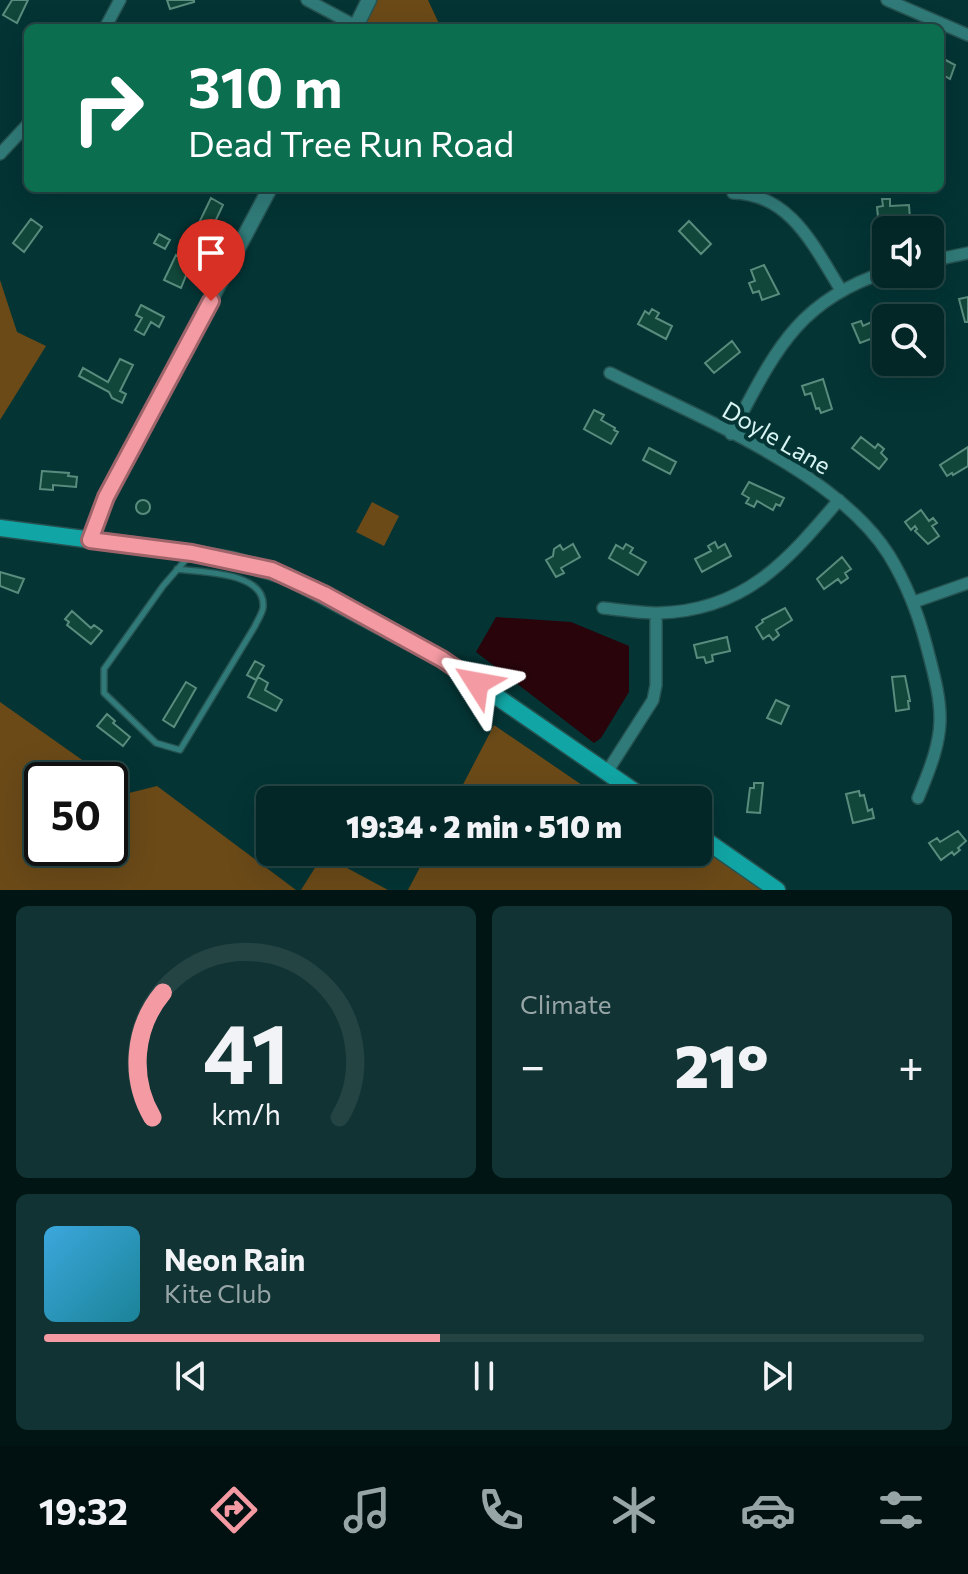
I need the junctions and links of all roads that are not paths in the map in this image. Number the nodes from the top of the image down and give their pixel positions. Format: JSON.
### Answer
{"nodes":[{"id":1,"x":120,"y":0,"type":"edge"},
{"id":2,"x":307,"y":0,"type":"edge"},
{"id":3,"x":369,"y":0,"type":"edge"},
{"id":4,"x":887,"y":0,"type":"edge"},
{"id":5,"x":107,"y":24,"type":"edge"},
{"id":6,"x":350,"y":24,"type":"edge"},
{"id":7,"x":357,"y":24,"type":"edge"},
{"id":8,"x":943,"y":24,"type":"edge"},
{"id":9,"x":944,"y":25,"type":"edge"},
{"id":10,"x":968,"y":35,"type":"edge"},
{"id":11,"x":24,"y":128,"type":"edge"},
{"id":12,"x":0,"y":154,"type":"edge"},
{"id":13,"x":268,"y":192,"type":"edge"},
{"id":14,"x":733,"y":193,"type":"dead end"},
{"id":15,"x":968,"y":253,"type":"edge"},
{"id":16,"x":944,"y":258,"type":"edge"},
{"id":17,"x":872,"y":278,"type":"edge"},
{"id":18,"x":841,"y":290,"type":"junction"},
{"id":19,"x":610,"y":373,"type":"dead end"},
{"id":20,"x":731,"y":434,"type":"junction"},
{"id":21,"x":839,"y":500,"type":"junction"},
{"id":22,"x":0,"y":528,"type":"edge"},
{"id":23,"x":90,"y":540,"type":"junction"},
{"id":24,"x":192,"y":553,"type":"junction"},
{"id":25,"x":177,"y":569,"type":"junction"},
{"id":26,"x":968,"y":583,"type":"edge"},
{"id":27,"x":914,"y":602,"type":"junction"},
{"id":28,"x":603,"y":608,"type":"dead end"},
{"id":29,"x":656,"y":613,"type":"junction"},
{"id":30,"x":607,"y":772,"type":"junction"},
{"id":31,"x":627,"y":786,"type":"edge"},
{"id":32,"x":918,"y":798,"type":"dead end"},
{"id":33,"x":712,"y":845,"type":"edge"},
{"id":34,"x":777,"y":890,"type":"edge"}],
"edges":[{"from":1,"to":5,"type":"street"},
{"from":2,"to":6,"type":"street"},
{"from":3,"to":7,"type":"street"},
{"from":4,"to":8,"type":"street"},
{"from":9,"to":10,"type":"street"},
{"from":11,"to":12,"type":"street"},
{"from":13,"to":23,"type":"street"},
{"from":14,"to":18,"type":"street"},
{"from":15,"to":16,"type":"street"},
{"from":17,"to":18,"type":"street"},
{"from":18,"to":20,"type":"street"},
{"from":19,"to":20,"type":"street","name":"Doyle Lane"},
{"from":20,"to":21,"type":"street","name":"Doyle Lane"},
{"from":21,"to":27,"type":"street","name":"Doyle Lane"},
{"from":21,"to":29,"type":"street"},
{"from":22,"to":23,"type":"main road"},
{"from":23,"to":24,"type":"main road"},
{"from":24,"to":25,"type":"lane"},
{"from":24,"to":30,"type":"main road"},
{"from":25,"to":25,"type":"lane"},
{"from":26,"to":27,"type":"street"},
{"from":27,"to":32,"type":"street","name":"Doyle Lane"},
{"from":28,"to":29,"type":"street"},
{"from":29,"to":30,"type":"street"},
{"from":30,"to":31,"type":"main road"},
{"from":33,"to":34,"type":"main road"}]}
